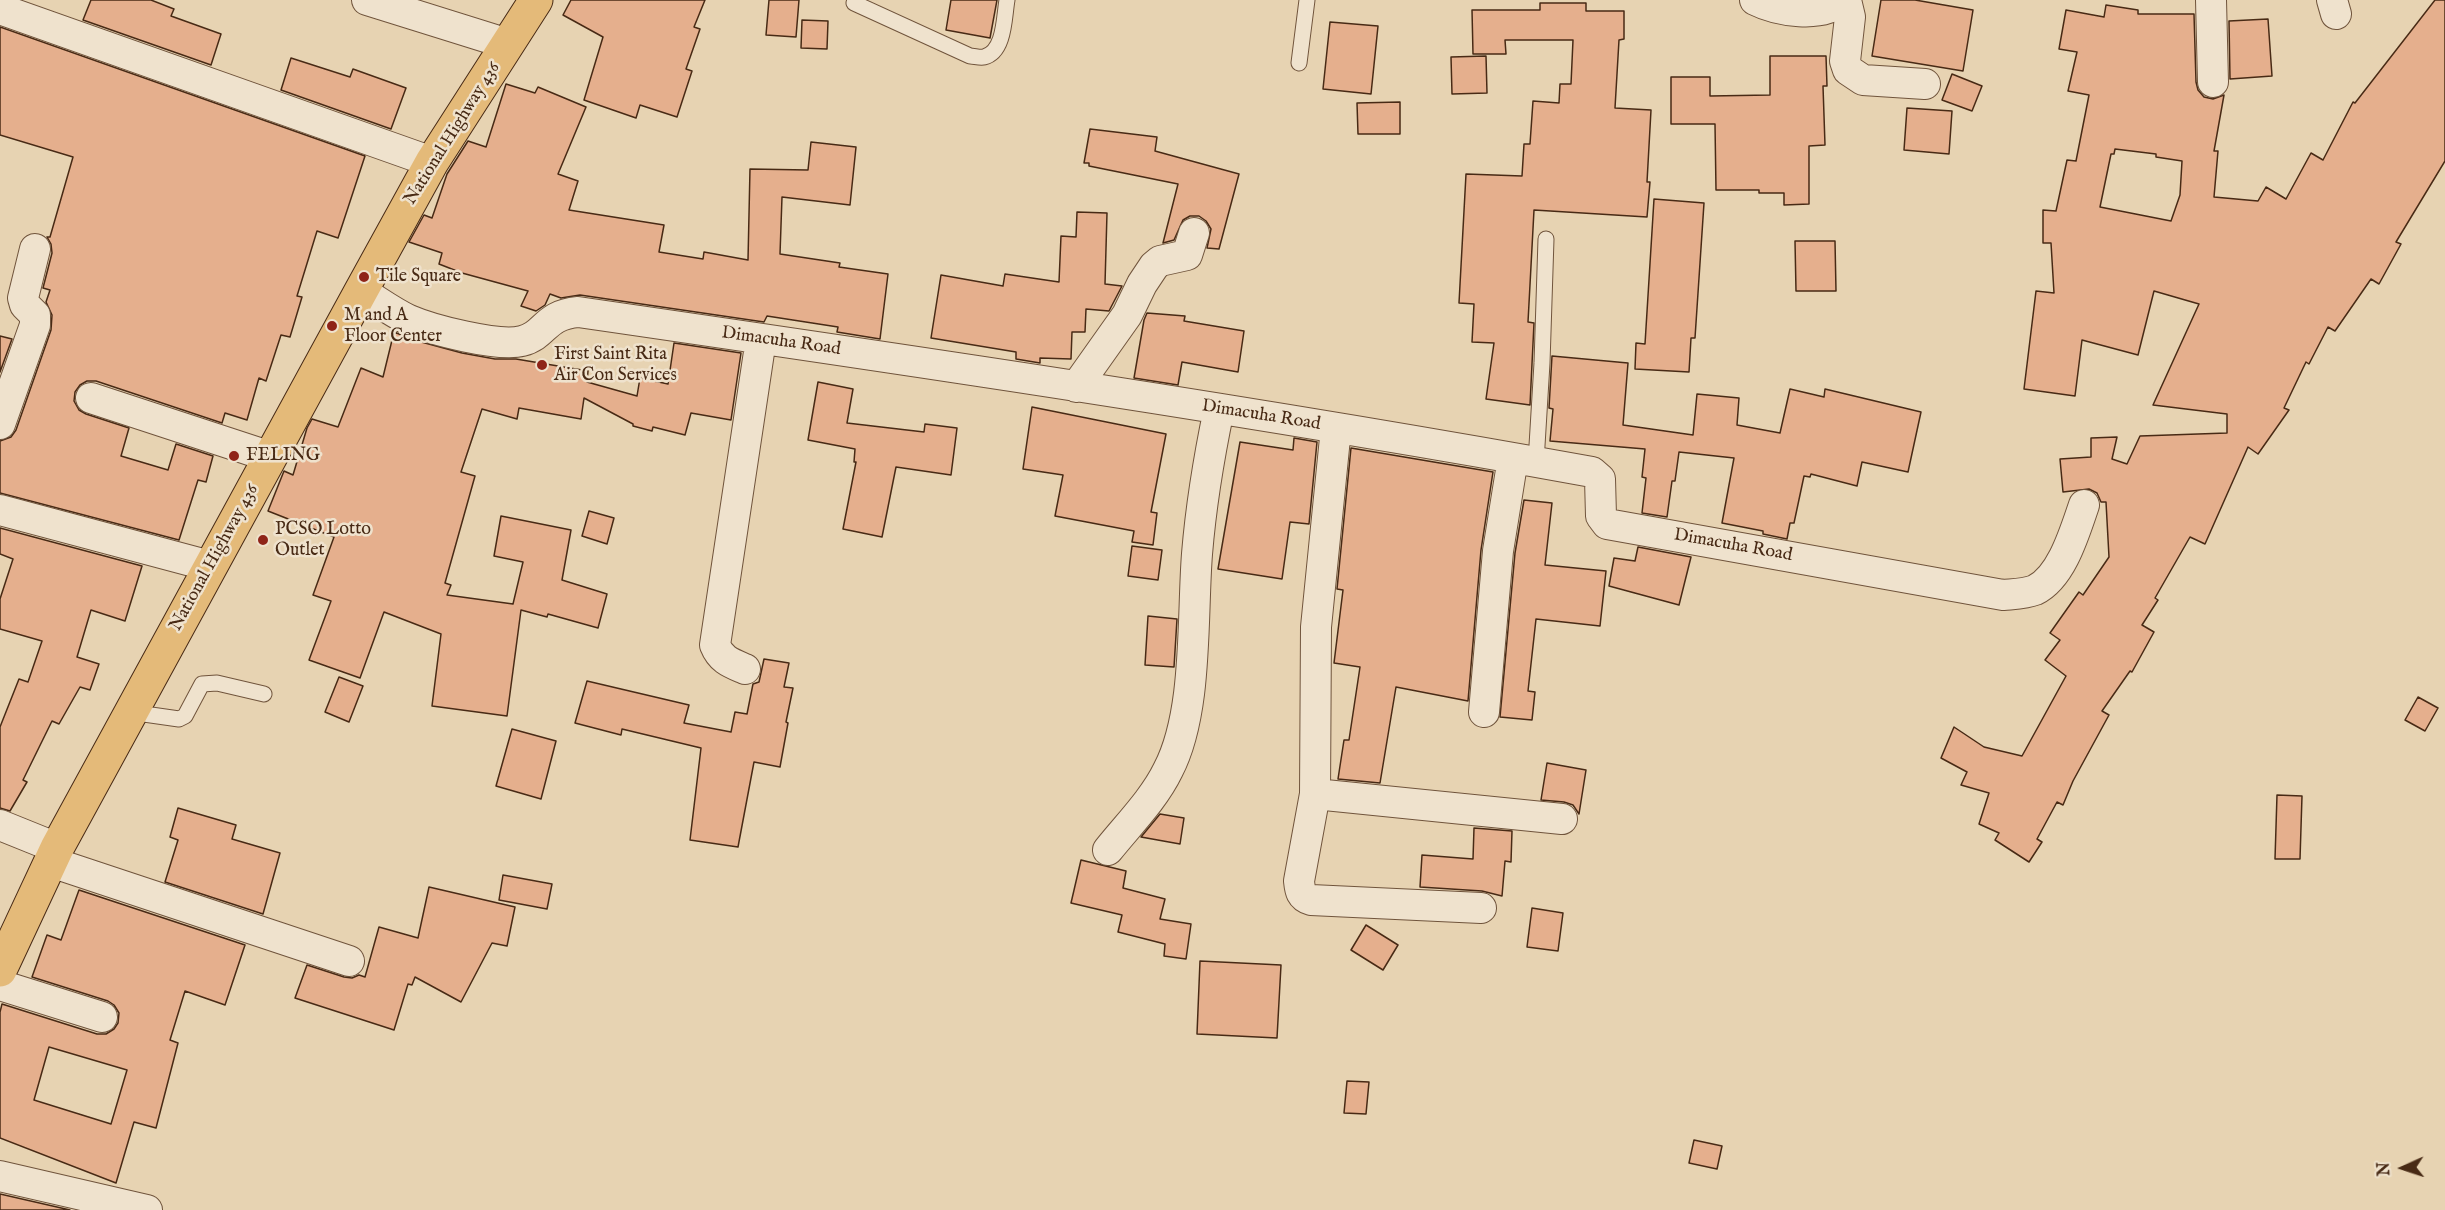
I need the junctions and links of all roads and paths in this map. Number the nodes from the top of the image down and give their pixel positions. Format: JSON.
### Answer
{"nodes":[{"id":1,"x":369,"y":0,"type":"edge"},
{"id":2,"x":536,"y":0,"type":"edge"},
{"id":3,"x":1007,"y":0,"type":"edge"},
{"id":4,"x":1307,"y":0,"type":"edge"},
{"id":5,"x":1755,"y":0,"type":"edge"},
{"id":6,"x":1844,"y":0,"type":"edge"},
{"id":7,"x":2211,"y":0,"type":"edge"},
{"id":8,"x":854,"y":3,"type":"dead end"},
{"id":9,"x":0,"y":9,"type":"edge"},
{"id":10,"x":508,"y":44,"type":"junction"},
{"id":11,"x":1299,"y":63,"type":"dead end"},
{"id":12,"x":2213,"y":82,"type":"dead end"},
{"id":13,"x":1925,"y":84,"type":"dead end"},
{"id":14,"x":432,"y":162,"type":"junction"},
{"id":15,"x":1194,"y":232,"type":"dead end"},
{"id":16,"x":1545,"y":239,"type":"dead end"},
{"id":17,"x":35,"y":249,"type":"dead end"},
{"id":18,"x":361,"y":291,"type":"junction"},
{"id":19,"x":761,"y":339,"type":"junction"},
{"id":20,"x":1076,"y":387,"type":"junction"},
{"id":21,"x":91,"y":398,"type":"dead end"},
{"id":22,"x":1219,"y":410,"type":"junction"},
{"id":23,"x":0,"y":424,"type":"edge"},
{"id":24,"x":1336,"y":428,"type":"junction"},
{"id":25,"x":271,"y":457,"type":"junction"},
{"id":26,"x":1524,"y":460,"type":"junction"},
{"id":27,"x":2084,"y":505,"type":"dead end"},
{"id":28,"x":0,"y":510,"type":"edge"},
{"id":29,"x":210,"y":566,"type":"junction"},
{"id":30,"x":745,"y":669,"type":"dead end"},
{"id":31,"x":264,"y":694,"type":"dead end"},
{"id":32,"x":130,"y":712,"type":"junction"},
{"id":33,"x":1484,"y":712,"type":"dead end"},
{"id":34,"x":1315,"y":794,"type":"junction"},
{"id":35,"x":1562,"y":819,"type":"dead end"},
{"id":36,"x":0,"y":825,"type":"edge"},
{"id":37,"x":1108,"y":850,"type":"dead end"},
{"id":38,"x":54,"y":855,"type":"junction"},
{"id":39,"x":1481,"y":908,"type":"dead end"},
{"id":40,"x":349,"y":961,"type":"dead end"},
{"id":41,"x":0,"y":970,"type":"edge"},
{"id":42,"x":0,"y":985,"type":"edge"},
{"id":43,"x":102,"y":1017,"type":"dead end"},
{"id":44,"x":0,"y":1176,"type":"edge"},
{"id":45,"x":128,"y":1208,"type":"edge"}],
"edges":[{"from":1,"to":10,"type":"street"},
{"from":2,"to":10,"type":"main road","name":"National Highway 436"},
{"from":3,"to":8,"type":"lane"},
{"from":4,"to":11,"type":"lane"},
{"from":5,"to":6,"type":"street"},
{"from":6,"to":13,"type":"street"},
{"from":7,"to":12,"type":"street"},
{"from":9,"to":14,"type":"street"},
{"from":10,"to":14,"type":"main road","name":"National Highway 436"},
{"from":14,"to":18,"type":"main road","name":"National Highway 436"},
{"from":15,"to":20,"type":"street"},
{"from":16,"to":26,"type":"lane"},
{"from":17,"to":23,"type":"street"},
{"from":18,"to":19,"type":"street","name":"Dimacuha Road"},
{"from":18,"to":25,"type":"main road","name":"National Highway 436"},
{"from":19,"to":20,"type":"street","name":"Dimacuha Road"},
{"from":19,"to":30,"type":"street"},
{"from":20,"to":22,"type":"street","name":"Dimacuha Road"},
{"from":21,"to":25,"type":"street"},
{"from":22,"to":24,"type":"street","name":"Dimacuha Road"},
{"from":22,"to":37,"type":"street"},
{"from":24,"to":26,"type":"street","name":"Dimacuha Road"},
{"from":24,"to":34,"type":"street"},
{"from":25,"to":29,"type":"main road","name":"National Highway 436"},
{"from":26,"to":27,"type":"street","name":"Dimacuha Road"},
{"from":26,"to":33,"type":"street"},
{"from":28,"to":29,"type":"street"},
{"from":29,"to":32,"type":"main road","name":"National Highway 436"},
{"from":31,"to":32,"type":"lane"},
{"from":32,"to":38,"type":"main road","name":"National Highway 436"},
{"from":34,"to":35,"type":"street"},
{"from":34,"to":39,"type":"street"},
{"from":36,"to":38,"type":"street"},
{"from":38,"to":40,"type":"street"},
{"from":38,"to":41,"type":"main road","name":"National Highway 436"},
{"from":42,"to":43,"type":"street"},
{"from":44,"to":45,"type":"street"}]}
